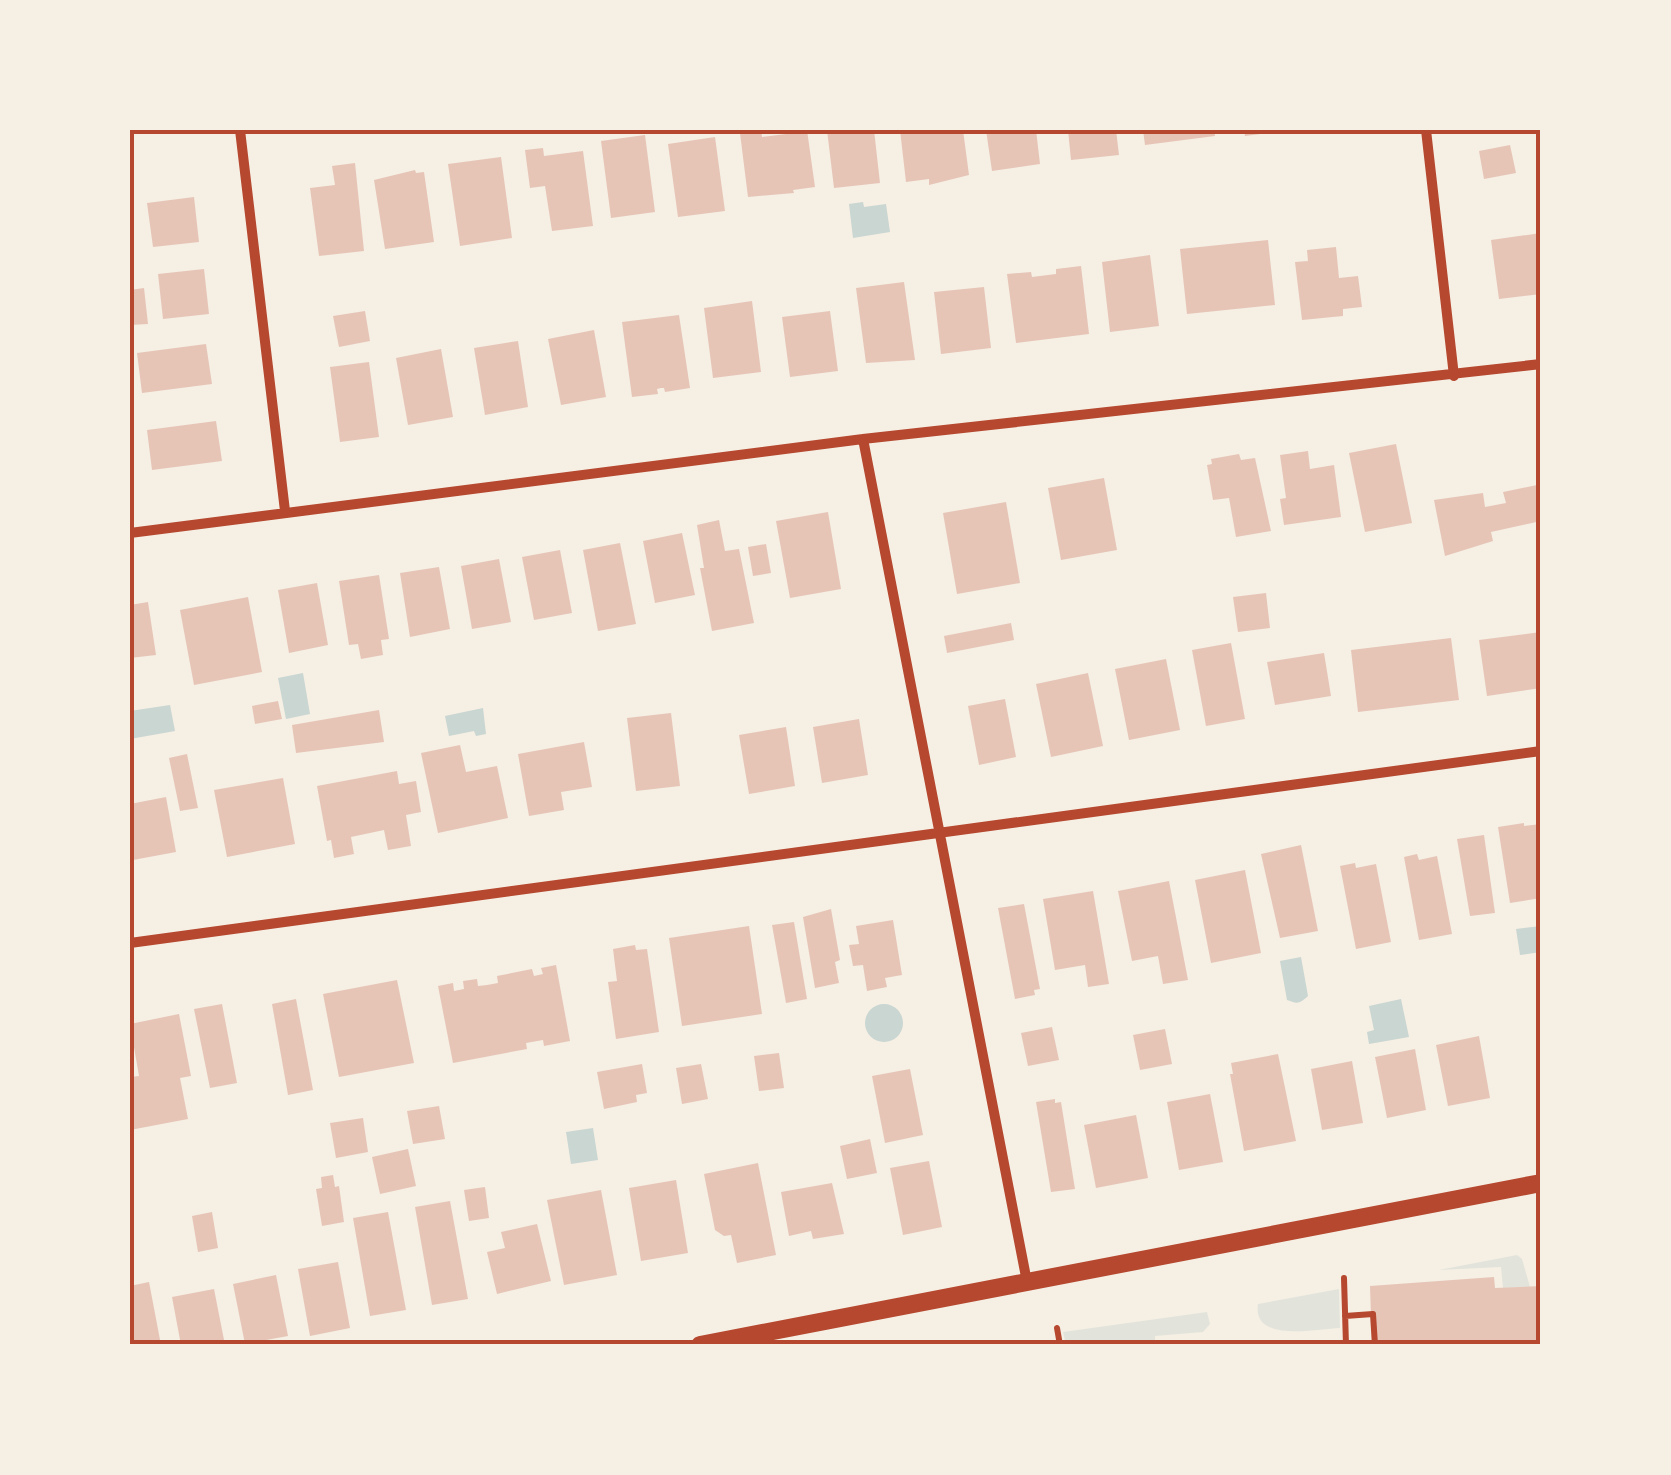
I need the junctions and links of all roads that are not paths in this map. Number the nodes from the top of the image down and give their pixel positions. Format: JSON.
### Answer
{"nodes":[{"id":1,"x":240,"y":130,"type":"edge"},
{"id":2,"x":1426,"y":130,"type":"edge"},
{"id":3,"x":1541,"y":364,"type":"edge"},
{"id":4,"x":1454,"y":376,"type":"junction"},
{"id":5,"x":863,"y":439,"type":"junction"},
{"id":6,"x":285,"y":512,"type":"junction"},
{"id":7,"x":130,"y":533,"type":"edge"},
{"id":8,"x":1541,"y":752,"type":"edge"},
{"id":9,"x":942,"y":835,"type":"junction"},
{"id":10,"x":130,"y":943,"type":"edge"},
{"id":11,"x":1541,"y":1183,"type":"edge"},
{"id":12,"x":1028,"y":1282,"type":"junction"},
{"id":13,"x":700,"y":1345,"type":"edge"}],
"edges":[{"from":1,"to":6,"type":"street"},
{"from":2,"to":4,"type":"street"},
{"from":3,"to":4,"type":"street"},
{"from":4,"to":5,"type":"street"},
{"from":5,"to":6,"type":"street"},
{"from":5,"to":9,"type":"street"},
{"from":6,"to":7,"type":"street"},
{"from":8,"to":9,"type":"street"},
{"from":9,"to":10,"type":"street"},
{"from":9,"to":12,"type":"street"},
{"from":11,"to":12,"type":"street"},
{"from":12,"to":13,"type":"street"}]}
